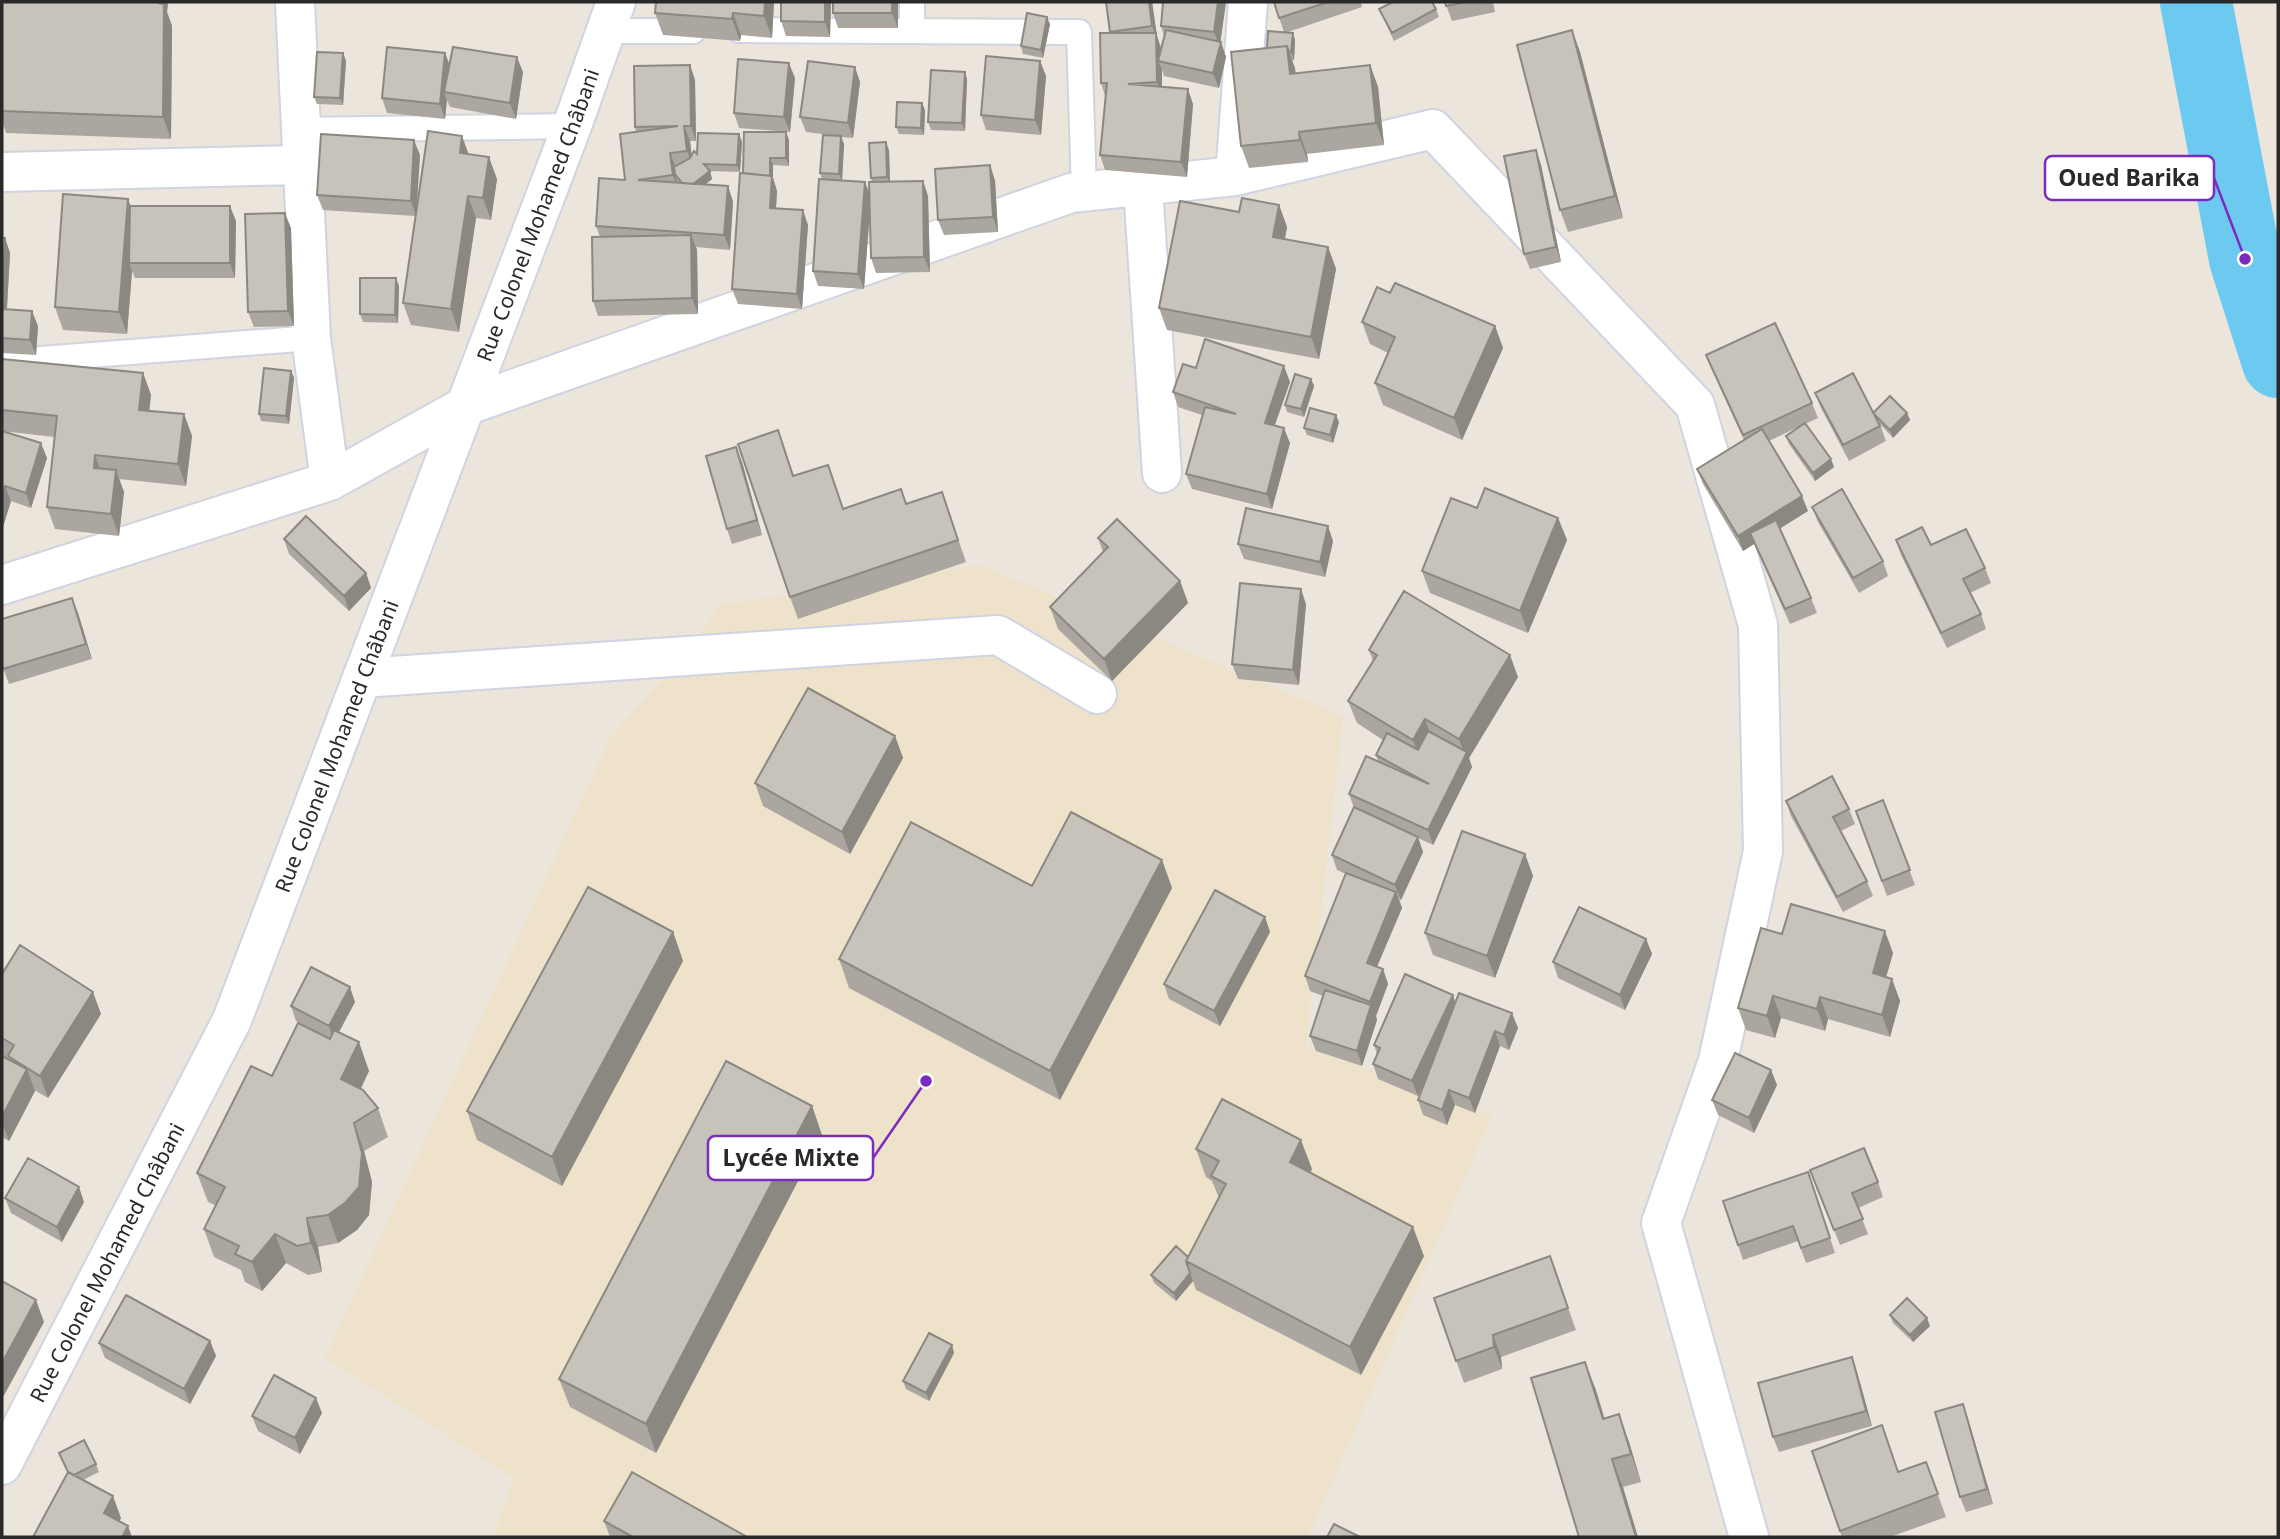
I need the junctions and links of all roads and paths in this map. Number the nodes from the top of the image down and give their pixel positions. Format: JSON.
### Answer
{"nodes":[{"id":1,"x":295,"y":2,"type":"edge"},
{"id":2,"x":912,"y":2,"type":"edge"},
{"id":3,"x":1248,"y":2,"type":"edge"},
{"id":4,"x":611,"y":16,"type":"edge"},
{"id":5,"x":912,"y":29,"type":"junction"},
{"id":6,"x":572,"y":126,"type":"junction"},
{"id":7,"x":300,"y":148,"type":"junction"},
{"id":8,"x":2,"y":172,"type":"edge"},
{"id":9,"x":1235,"y":176,"type":"junction"},
{"id":10,"x":1143,"y":188,"type":"junction"},
{"id":11,"x":1083,"y":192,"type":"junction"},
{"id":12,"x":311,"y":338,"type":"junction"},
{"id":13,"x":2,"y":362,"type":"edge"},
{"id":14,"x":465,"y":406,"type":"junction"},
{"id":15,"x":1162,"y":473,"type":"dead end"},
{"id":16,"x":330,"y":481,"type":"junction"},
{"id":17,"x":2,"y":585,"type":"edge"},
{"id":18,"x":362,"y":678,"type":"junction"},
{"id":19,"x":1097,"y":694,"type":"dead end"},
{"id":20,"x":2,"y":1465,"type":"edge"},
{"id":21,"x":1749,"y":1537,"type":"edge"}],
"edges":[{"from":1,"to":7,"type":"street"},
{"from":2,"to":5,"type":"lane"},
{"from":3,"to":9,"type":"street"},
{"from":4,"to":5,"type":"lane"},
{"from":4,"to":6,"type":"street","name":"Rue Colonel Mohamed Châbani"},
{"from":5,"to":11,"type":"lane"},
{"from":6,"to":7,"type":"lane"},
{"from":6,"to":14,"type":"street","name":"Rue Colonel Mohamed Châbani"},
{"from":7,"to":8,"type":"street"},
{"from":7,"to":12,"type":"street"},
{"from":9,"to":10,"type":"street"},
{"from":9,"to":21,"type":"street"},
{"from":10,"to":11,"type":"street"},
{"from":10,"to":15,"type":"street"},
{"from":11,"to":14,"type":"street"},
{"from":12,"to":13,"type":"lane"},
{"from":12,"to":16,"type":"street"},
{"from":14,"to":16,"type":"street"},
{"from":14,"to":18,"type":"street","name":"Rue Colonel Mohamed Châbani"},
{"from":16,"to":17,"type":"street"},
{"from":18,"to":19,"type":"street"},
{"from":18,"to":20,"type":"street","name":"Rue Colonel Mohamed Châbani"}]}
